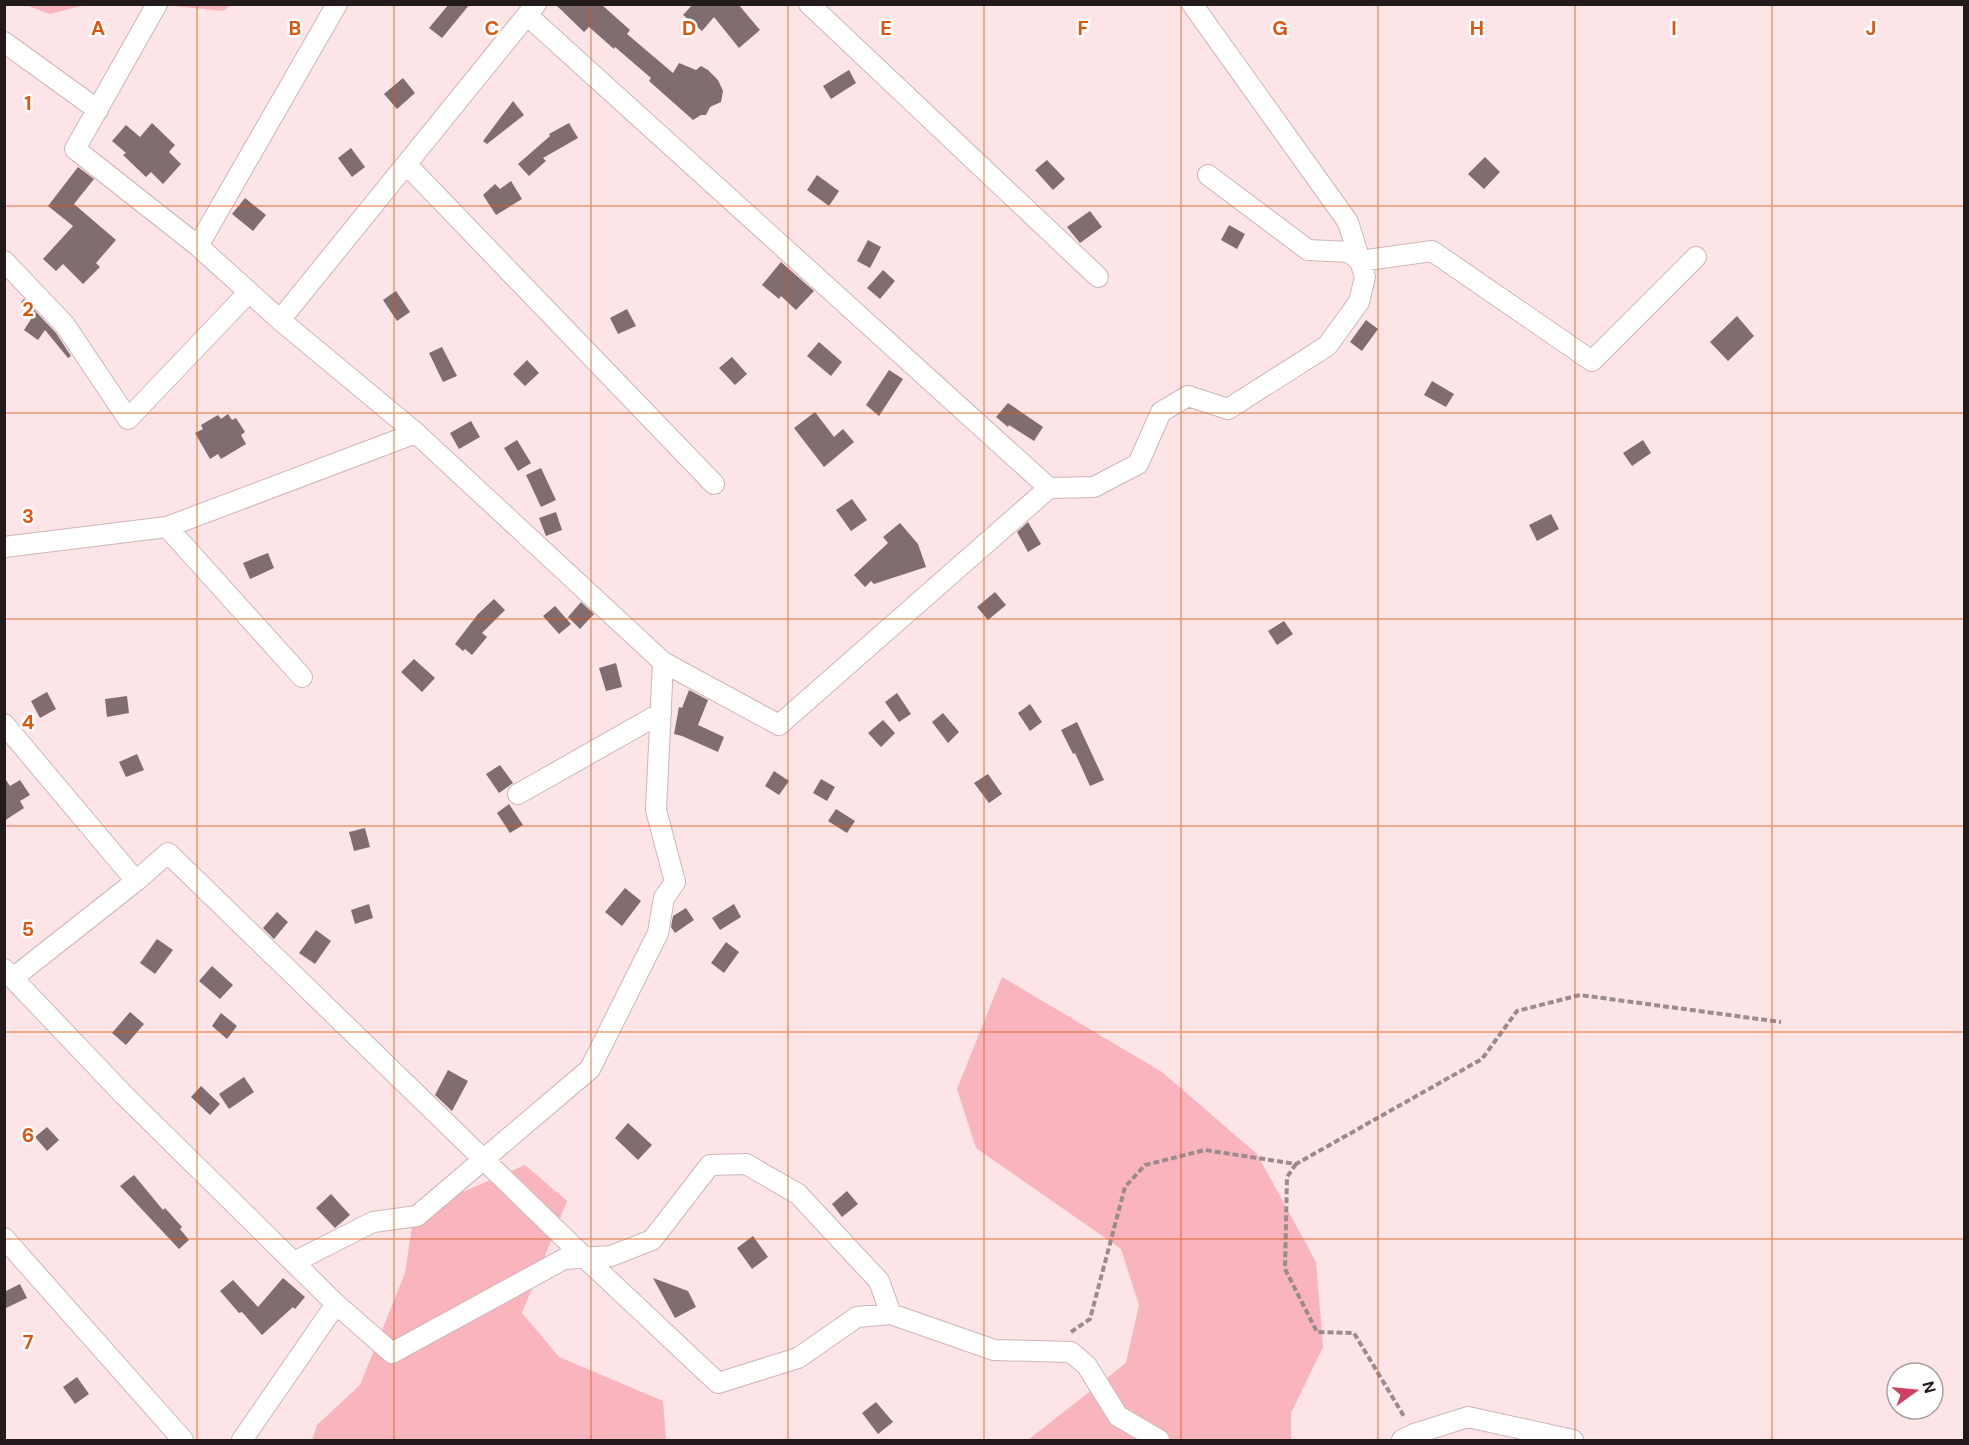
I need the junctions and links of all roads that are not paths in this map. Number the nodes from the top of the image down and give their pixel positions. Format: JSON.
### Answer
{"nodes":[{"id":1,"x":157,"y":4,"type":"edge"},
{"id":2,"x":337,"y":4,"type":"edge"},
{"id":3,"x":810,"y":4,"type":"edge"},
{"id":4,"x":1192,"y":4,"type":"edge"},
{"id":5,"x":532,"y":10,"type":"edge"},
{"id":6,"x":4,"y":42,"type":"edge"},
{"id":7,"x":98,"y":110,"type":"junction"},
{"id":8,"x":407,"y":165,"type":"junction"},
{"id":9,"x":1208,"y":175,"type":"dead end"},
{"id":10,"x":198,"y":246,"type":"junction"},
{"id":11,"x":1696,"y":257,"type":"dead end"},
{"id":12,"x":4,"y":261,"type":"edge"},
{"id":13,"x":1360,"y":261,"type":"junction"},
{"id":14,"x":1098,"y":277,"type":"dead end"},
{"id":15,"x":249,"y":292,"type":"junction"},
{"id":16,"x":280,"y":320,"type":"junction"},
{"id":17,"x":416,"y":433,"type":"junction"},
{"id":18,"x":714,"y":484,"type":"dead end"},
{"id":19,"x":1049,"y":488,"type":"junction"},
{"id":20,"x":167,"y":527,"type":"junction"},
{"id":21,"x":4,"y":547,"type":"edge"},
{"id":22,"x":663,"y":662,"type":"junction"},
{"id":23,"x":302,"y":677,"type":"dead end"},
{"id":24,"x":661,"y":713,"type":"junction"},
{"id":25,"x":4,"y":724,"type":"edge"},
{"id":26,"x":518,"y":794,"type":"dead end"},
{"id":27,"x":136,"y":881,"type":"junction"},
{"id":28,"x":9,"y":974,"type":"edge"},
{"id":29,"x":483,"y":1158,"type":"junction"},
{"id":30,"x":4,"y":1238,"type":"edge"},
{"id":31,"x":585,"y":1258,"type":"junction"},
{"id":32,"x":294,"y":1262,"type":"junction"},
{"id":33,"x":336,"y":1304,"type":"junction"},
{"id":34,"x":891,"y":1314,"type":"junction"},
{"id":35,"x":1408,"y":1437,"type":"edge"},
{"id":36,"x":183,"y":1440,"type":"edge"},
{"id":37,"x":242,"y":1440,"type":"edge"},
{"id":38,"x":1159,"y":1440,"type":"edge"},
{"id":39,"x":1574,"y":1440,"type":"edge"}],
"edges":[{"from":1,"to":7,"type":"street"},
{"from":2,"to":10,"type":"street"},
{"from":3,"to":14,"type":"street"},
{"from":4,"to":13,"type":"street"},
{"from":5,"to":8,"type":"street"},
{"from":5,"to":19,"type":"street"},
{"from":6,"to":7,"type":"street"},
{"from":7,"to":10,"type":"street"},
{"from":8,"to":16,"type":"street"},
{"from":8,"to":18,"type":"street"},
{"from":9,"to":13,"type":"street"},
{"from":10,"to":15,"type":"street"},
{"from":11,"to":13,"type":"street"},
{"from":12,"to":15,"type":"street"},
{"from":13,"to":19,"type":"street"},
{"from":15,"to":16,"type":"street"},
{"from":16,"to":17,"type":"street"},
{"from":17,"to":20,"type":"street"},
{"from":17,"to":22,"type":"street"},
{"from":19,"to":22,"type":"street"},
{"from":20,"to":21,"type":"street"},
{"from":20,"to":23,"type":"street"},
{"from":22,"to":24,"type":"street"},
{"from":24,"to":26,"type":"street"},
{"from":24,"to":29,"type":"street"},
{"from":25,"to":27,"type":"street"},
{"from":27,"to":28,"type":"street"},
{"from":27,"to":29,"type":"street"},
{"from":28,"to":32,"type":"street"},
{"from":29,"to":31,"type":"street"},
{"from":29,"to":32,"type":"street"},
{"from":30,"to":36,"type":"street"},
{"from":31,"to":33,"type":"street"},
{"from":31,"to":34,"type":"street"},
{"from":31,"to":34,"type":"street"},
{"from":32,"to":33,"type":"street"},
{"from":33,"to":37,"type":"street"},
{"from":34,"to":38,"type":"street"},
{"from":35,"to":39,"type":"street"}]}
